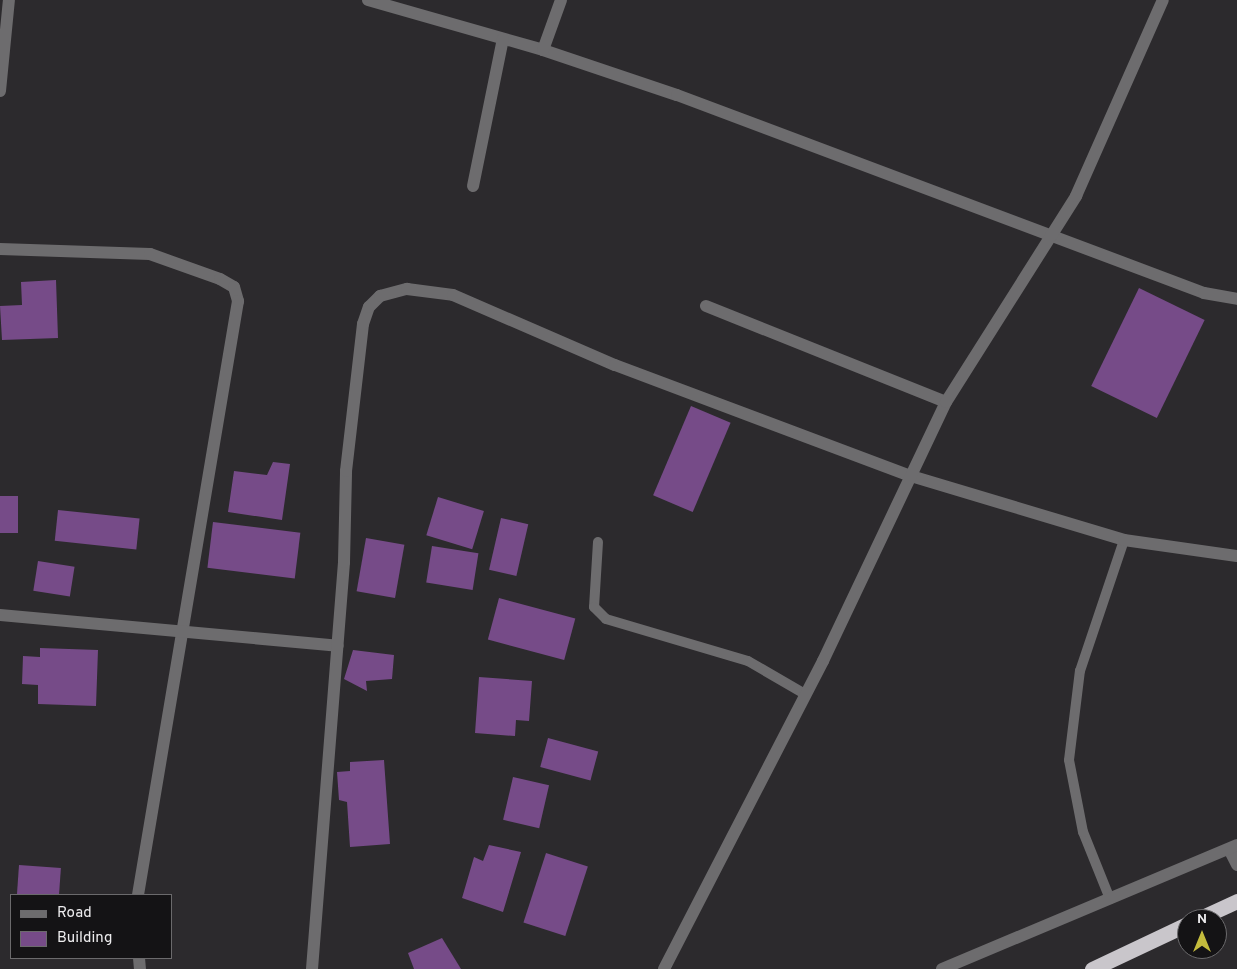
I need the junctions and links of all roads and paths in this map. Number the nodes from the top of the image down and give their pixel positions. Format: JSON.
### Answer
{"nodes":[{"id":1,"x":9,"y":0,"type":"edge"},
{"id":2,"x":368,"y":0,"type":"edge"},
{"id":3,"x":561,"y":0,"type":"edge"},
{"id":4,"x":1163,"y":0,"type":"edge"},
{"id":5,"x":503,"y":39,"type":"junction"},
{"id":6,"x":543,"y":50,"type":"junction"},
{"id":7,"x":0,"y":91,"type":"edge"},
{"id":8,"x":473,"y":186,"type":"dead end"},
{"id":9,"x":1053,"y":236,"type":"junction"},
{"id":10,"x":0,"y":249,"type":"edge"},
{"id":11,"x":1237,"y":299,"type":"edge"},
{"id":12,"x":706,"y":306,"type":"dead end"},
{"id":13,"x":946,"y":402,"type":"junction"},
{"id":14,"x":911,"y":476,"type":"junction"},
{"id":15,"x":1124,"y":540,"type":"junction"},
{"id":16,"x":598,"y":542,"type":"dead end"},
{"id":17,"x":1237,"y":556,"type":"edge"},
{"id":18,"x":0,"y":615,"type":"edge"},
{"id":19,"x":181,"y":632,"type":"junction"},
{"id":20,"x":338,"y":646,"type":"junction"},
{"id":21,"x":805,"y":694,"type":"junction"},
{"id":22,"x":1233,"y":847,"type":"edge"},
{"id":23,"x":1237,"y":865,"type":"edge"},
{"id":24,"x":138,"y":894,"type":"edge"},
{"id":25,"x":1110,"y":899,"type":"junction"},
{"id":26,"x":1237,"y":901,"type":"edge"},
{"id":27,"x":1220,"y":909,"type":"edge"},
{"id":28,"x":1177,"y":929,"type":"edge"},
{"id":29,"x":312,"y":969,"type":"edge"},
{"id":30,"x":664,"y":969,"type":"edge"},
{"id":31,"x":942,"y":969,"type":"edge"},
{"id":32,"x":1092,"y":969,"type":"edge"}],
"edges":[{"from":1,"to":7,"type":"street"},
{"from":2,"to":5,"type":"street"},
{"from":3,"to":6,"type":"street"},
{"from":4,"to":9,"type":"street"},
{"from":5,"to":6,"type":"street"},
{"from":5,"to":8,"type":"street"},
{"from":6,"to":9,"type":"street"},
{"from":9,"to":11,"type":"street"},
{"from":9,"to":13,"type":"street"},
{"from":10,"to":19,"type":"street"},
{"from":12,"to":13,"type":"street"},
{"from":13,"to":14,"type":"street"},
{"from":14,"to":15,"type":"street"},
{"from":14,"to":20,"type":"street"},
{"from":14,"to":21,"type":"street"},
{"from":15,"to":17,"type":"street"},
{"from":15,"to":25,"type":"lane"},
{"from":16,"to":21,"type":"lane"},
{"from":18,"to":19,"type":"street"},
{"from":19,"to":20,"type":"street"},
{"from":19,"to":24,"type":"street"},
{"from":20,"to":29,"type":"street"},
{"from":21,"to":30,"type":"street"},
{"from":22,"to":23,"type":"street"},
{"from":22,"to":25,"type":"street"},
{"from":25,"to":31,"type":"street"},
{"from":26,"to":27,"type":"highway"},
{"from":28,"to":32,"type":"highway"}]}
